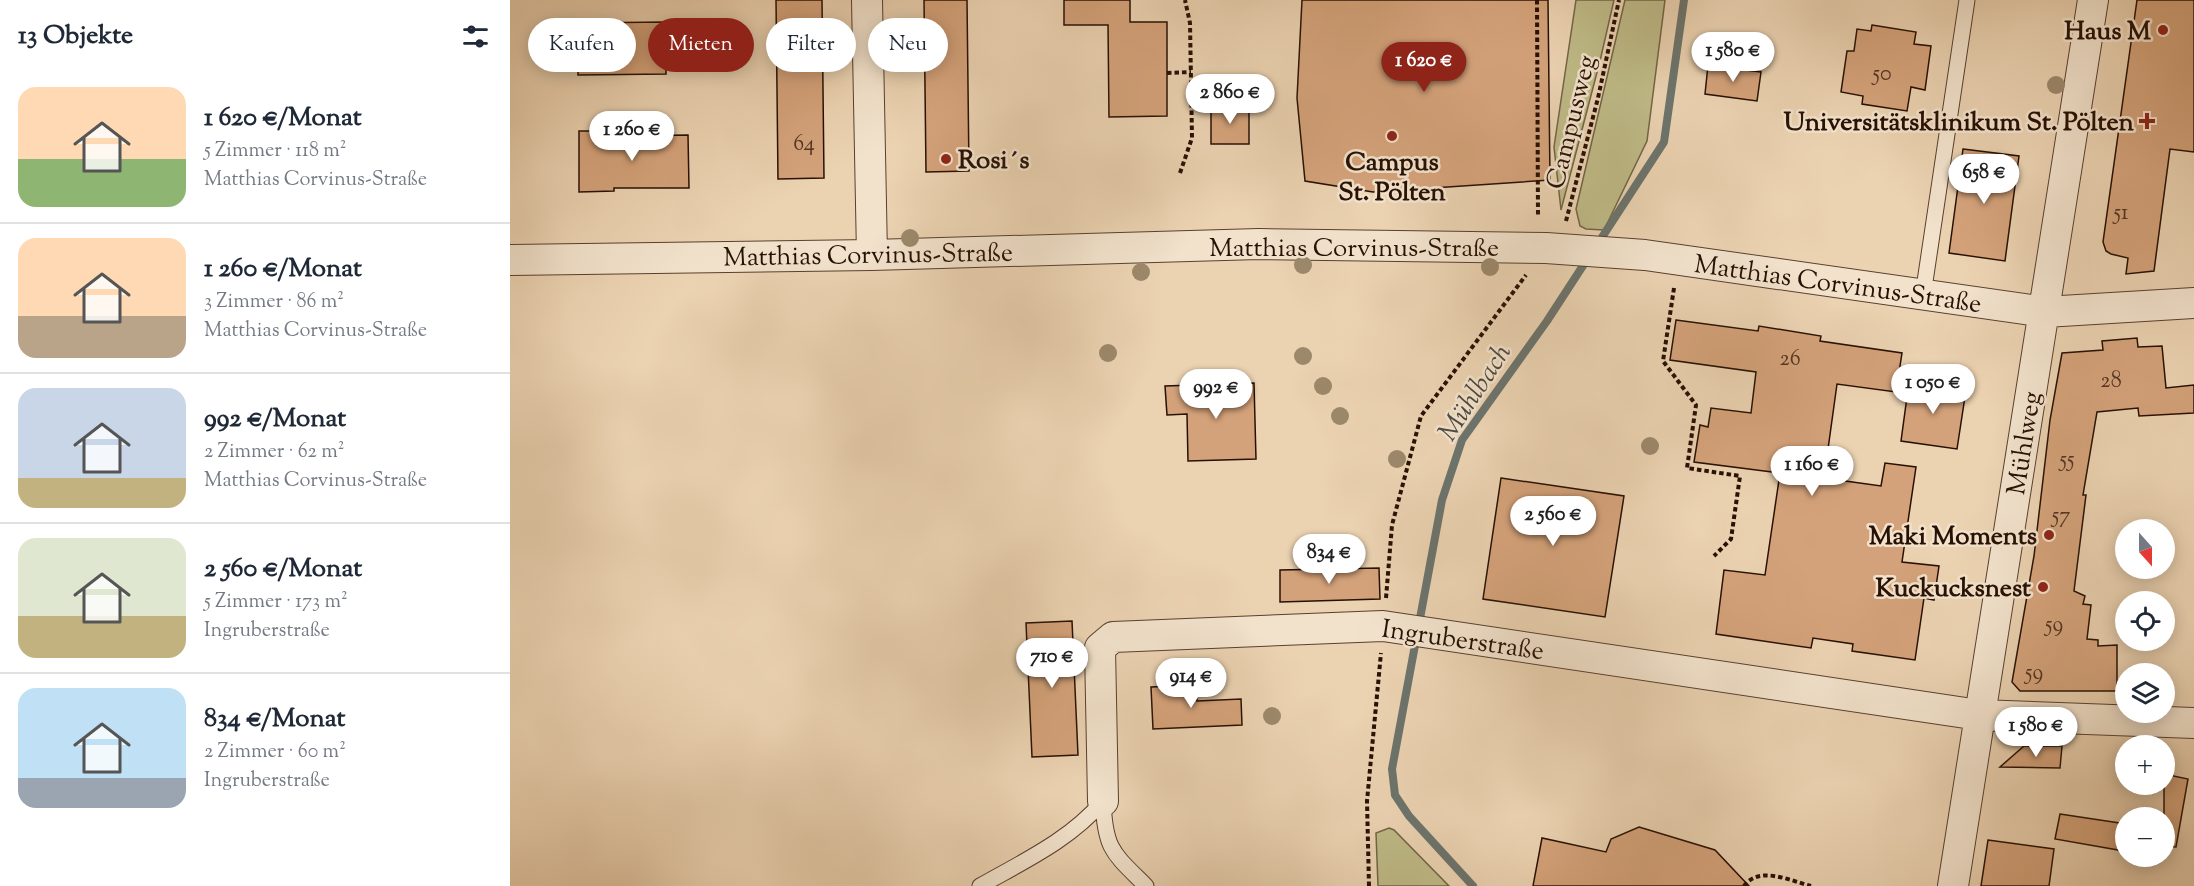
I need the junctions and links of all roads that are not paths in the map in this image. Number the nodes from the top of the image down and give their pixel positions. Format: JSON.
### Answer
{"nodes":[{"id":1,"x":867,"y":0,"type":"edge"},
{"id":2,"x":1967,"y":0,"type":"edge"},
{"id":3,"x":2093,"y":0,"type":"edge"},
{"id":4,"x":872,"y":255,"type":"junction"},
{"id":5,"x":510,"y":260,"type":"edge"},
{"id":6,"x":1923,"y":295,"type":"junction"},
{"id":7,"x":2194,"y":303,"type":"edge"},
{"id":8,"x":2045,"y":312,"type":"junction"},
{"id":9,"x":1979,"y":715,"type":"junction"},
{"id":10,"x":2194,"y":723,"type":"edge"},
{"id":11,"x":1103,"y":801,"type":"junction"},
{"id":12,"x":980,"y":886,"type":"edge"},
{"id":13,"x":1146,"y":886,"type":"edge"},
{"id":14,"x":1953,"y":886,"type":"edge"}],
"edges":[{"from":1,"to":4,"type":"street"},
{"from":2,"to":6,"type":"lane"},
{"from":3,"to":8,"type":"street","name":"Mühlweg"},
{"from":4,"to":5,"type":"street","name":"Matthias Corvinus-Straße"},
{"from":4,"to":6,"type":"street","name":"Matthias Corvinus-Straße"},
{"from":6,"to":8,"type":"street","name":"Matthias Corvinus-Straße"},
{"from":7,"to":8,"type":"street","name":"Matthias Corvinus-Straße"},
{"from":8,"to":9,"type":"street","name":"Mühlweg"},
{"from":9,"to":10,"type":"street","name":"Ingruberstraße"},
{"from":9,"to":11,"type":"street","name":"Ingruberstraße"},
{"from":9,"to":14,"type":"street","name":"Mühlweg"},
{"from":11,"to":12,"type":"lane"},
{"from":11,"to":13,"type":"lane"}]}
